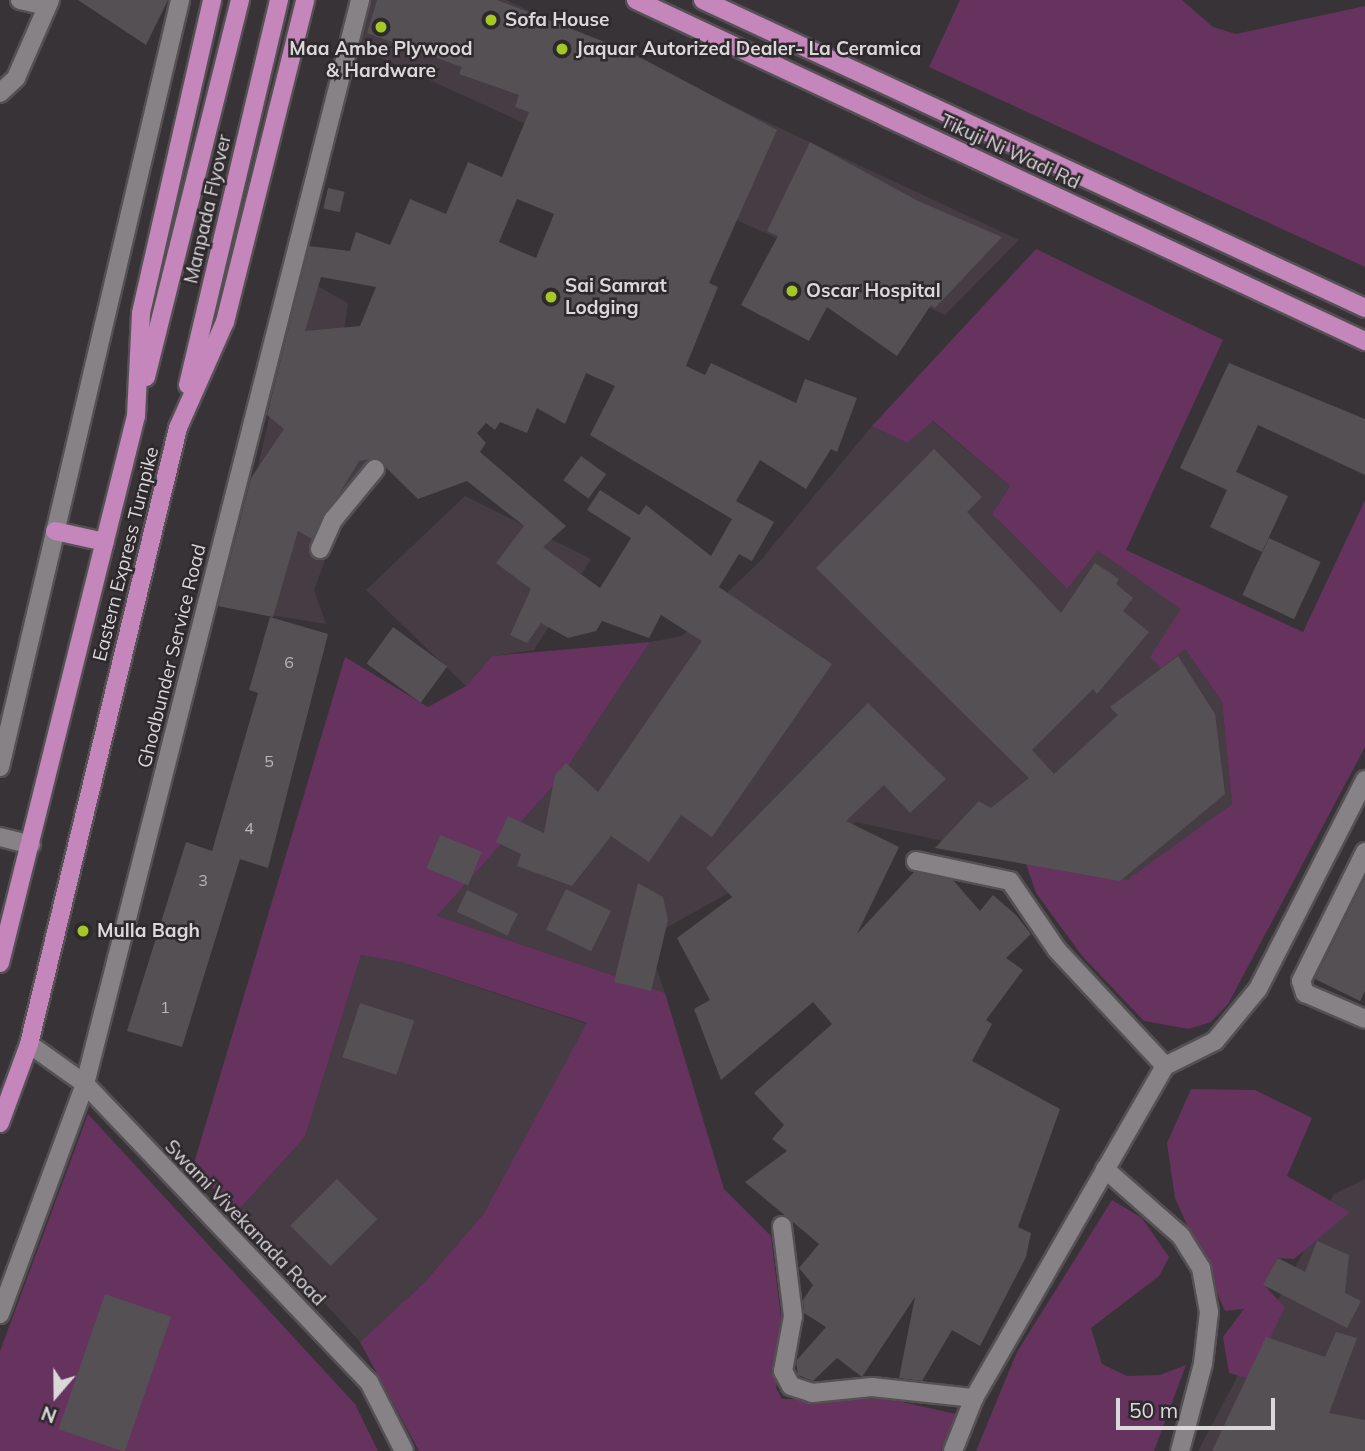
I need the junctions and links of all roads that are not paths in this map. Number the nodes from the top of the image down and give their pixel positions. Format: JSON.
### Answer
{"nodes":[{"id":1,"x":20,"y":0,"type":"edge"},
{"id":2,"x":180,"y":0,"type":"edge"},
{"id":3,"x":212,"y":0,"type":"edge"},
{"id":4,"x":240,"y":0,"type":"edge"},
{"id":5,"x":279,"y":0,"type":"edge"},
{"id":6,"x":305,"y":0,"type":"edge"},
{"id":7,"x":360,"y":0,"type":"edge"},
{"id":8,"x":636,"y":0,"type":"edge"},
{"id":9,"x":703,"y":0,"type":"edge"},
{"id":10,"x":48,"y":3,"type":"edge"},
{"id":11,"x":0,"y":93,"type":"edge"},
{"id":12,"x":1365,"y":309,"type":"edge"},
{"id":13,"x":1365,"y":341,"type":"edge"},
{"id":14,"x":136,"y":416,"type":"junction"},
{"id":15,"x":178,"y":428,"type":"junction"},
{"id":16,"x":375,"y":469,"type":"dead end"},
{"id":17,"x":55,"y":531,"type":"junction"},
{"id":18,"x":105,"y":542,"type":"junction"},
{"id":19,"x":320,"y":549,"type":"dead end"},
{"id":20,"x":0,"y":766,"type":"edge"},
{"id":21,"x":1365,"y":780,"type":"edge"},
{"id":22,"x":0,"y":837,"type":"edge"},
{"id":23,"x":31,"y":845,"type":"junction"},
{"id":24,"x":1364,"y":854,"type":"edge"},
{"id":25,"x":916,"y":861,"type":"dead end"},
{"id":26,"x":0,"y":963,"type":"edge"},
{"id":27,"x":1365,"y":1019,"type":"edge"},
{"id":28,"x":29,"y":1044,"type":"junction"},
{"id":29,"x":1165,"y":1066,"type":"junction"},
{"id":30,"x":85,"y":1084,"type":"junction"},
{"id":31,"x":0,"y":1123,"type":"edge"},
{"id":32,"x":1105,"y":1169,"type":"junction"},
{"id":33,"x":782,"y":1226,"type":"dead end"},
{"id":34,"x":0,"y":1314,"type":"edge"},
{"id":35,"x":974,"y":1398,"type":"junction"},
{"id":36,"x":404,"y":1451,"type":"edge"},
{"id":37,"x":953,"y":1451,"type":"edge"},
{"id":38,"x":1180,"y":1451,"type":"edge"}],
"edges":[{"from":1,"to":10,"type":"street"},
{"from":2,"to":17,"type":"street"},
{"from":3,"to":14,"type":"main road","name":"Eastern Express Turnpike"},
{"from":4,"to":14,"type":"main road","name":"Manpada Flyover"},
{"from":5,"to":15,"type":"main road","name":"Manpada Flyover"},
{"from":6,"to":15,"type":"main road","name":"Eastern Express Turnpike"},
{"from":7,"to":30,"type":"street","name":"Ghodbunder Service Road"},
{"from":8,"to":13,"type":"main road","name":"Tikuji Ni Wadi Rd"},
{"from":9,"to":12,"type":"main road","name":"Tikuji Ni Wadi Rd"},
{"from":10,"to":11,"type":"street"},
{"from":14,"to":18,"type":"main road","name":"Eastern Express Turnpike"},
{"from":15,"to":28,"type":"main road","name":"Eastern Express Turnpike"},
{"from":16,"to":19,"type":"street"},
{"from":17,"to":18,"type":"main road"},
{"from":17,"to":20,"type":"street"},
{"from":18,"to":23,"type":"main road","name":"Eastern Express Turnpike"},
{"from":21,"to":29,"type":"street"},
{"from":22,"to":23,"type":"street"},
{"from":23,"to":26,"type":"main road","name":"Eastern Express Turnpike"},
{"from":24,"to":27,"type":"street"},
{"from":25,"to":29,"type":"street"},
{"from":28,"to":30,"type":"street","name":"Swami Vivekanada Road"},
{"from":28,"to":31,"type":"main road","name":"Eastern Express Turnpike"},
{"from":29,"to":32,"type":"street"},
{"from":30,"to":34,"type":"street","name":"Ghodbunder Service Road"},
{"from":30,"to":36,"type":"street","name":"Swami Vivekanada Road"},
{"from":32,"to":35,"type":"street"},
{"from":32,"to":38,"type":"street"},
{"from":33,"to":35,"type":"street"},
{"from":35,"to":37,"type":"street"}]}
